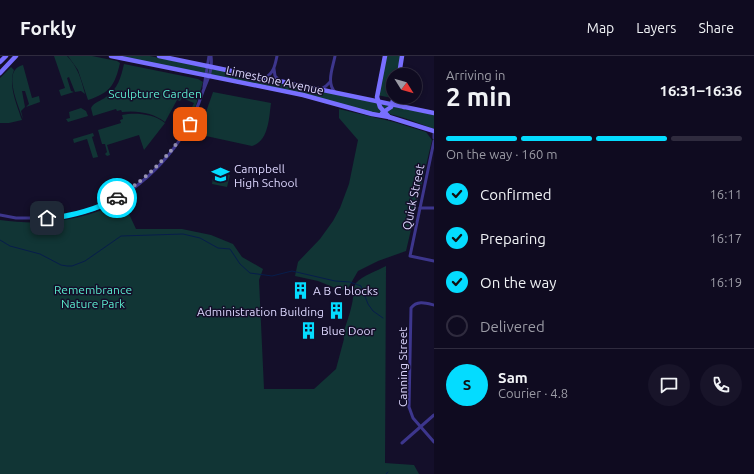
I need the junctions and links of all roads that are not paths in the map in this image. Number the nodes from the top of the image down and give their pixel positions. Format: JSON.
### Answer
{"nodes":[{"id":1,"x":6,"y":56,"type":"edge"},
{"id":2,"x":16,"y":56,"type":"edge"},
{"id":3,"x":111,"y":56,"type":"edge"},
{"id":4,"x":159,"y":56,"type":"edge"},
{"id":5,"x":210,"y":56,"type":"edge"},
{"id":6,"x":277,"y":56,"type":"edge"},
{"id":7,"x":335,"y":56,"type":"edge"},
{"id":8,"x":385,"y":56,"type":"edge"},
{"id":9,"x":402,"y":56,"type":"edge"},
{"id":10,"x":0,"y":62,"type":"edge"},
{"id":11,"x":209,"y":66,"type":"junction"},
{"id":12,"x":400,"y":68,"type":"edge"},
{"id":13,"x":274,"y":69,"type":"junction"},
{"id":14,"x":0,"y":73,"type":"edge"},
{"id":15,"x":207,"y":76,"type":"junction"},
{"id":16,"x":265,"y":78,"type":"junction"},
{"id":17,"x":280,"y":81,"type":"junction"},
{"id":18,"x":330,"y":82,"type":"junction"},
{"id":19,"x":321,"y":89,"type":"junction"},
{"id":20,"x":378,"y":91,"type":"junction"},
{"id":21,"x":336,"y":93,"type":"junction"},
{"id":22,"x":367,"y":100,"type":"junction"},
{"id":23,"x":378,"y":102,"type":"junction"},
{"id":24,"x":401,"y":104,"type":"edge"},
{"id":25,"x":392,"y":105,"type":"junction"},
{"id":26,"x":404,"y":107,"type":"junction"},
{"id":27,"x":384,"y":112,"type":"junction"},
{"id":28,"x":434,"y":112,"type":"edge"},
{"id":29,"x":372,"y":114,"type":"junction"},
{"id":30,"x":389,"y":117,"type":"junction"},
{"id":31,"x":434,"y":132,"type":"edge"},
{"id":32,"x":434,"y":140,"type":"edge"},
{"id":33,"x":420,"y":208,"type":"junction"},
{"id":34,"x":434,"y":208,"type":"edge"},
{"id":35,"x":0,"y":215,"type":"edge"},
{"id":36,"x":434,"y":261,"type":"edge"},
{"id":37,"x":434,"y":305,"type":"edge"},
{"id":38,"x":434,"y":415,"type":"edge"},
{"id":39,"x":420,"y":427,"type":"junction"},
{"id":40,"x":434,"y":442,"type":"edge"},
{"id":41,"x":402,"y":443,"type":"dead end"}],
"edges":[{"from":1,"to":10,"type":"main road"},
{"from":2,"to":14,"type":"main road"},
{"from":3,"to":15,"type":"main road","name":"Limestone Avenue"},
{"from":4,"to":11,"type":"main road","name":"Limestone Avenue"},
{"from":5,"to":11,"type":"street"},
{"from":6,"to":13,"type":"street"},
{"from":7,"to":18,"type":"street"},
{"from":8,"to":20,"type":"main road"},
{"from":9,"to":12,"type":"main road"},
{"from":11,"to":15,"type":"street"},
{"from":11,"to":16,"type":"main road","name":"Limestone Avenue"},
{"from":13,"to":16,"type":"street"},
{"from":13,"to":17,"type":"street"},
{"from":15,"to":29,"type":"main road","name":"Limestone Avenue"},
{"from":15,"to":35,"type":"street"},
{"from":16,"to":17,"type":"main road","name":"Limestone Avenue"},
{"from":17,"to":19,"type":"main road","name":"Limestone Avenue"},
{"from":18,"to":19,"type":"street"},
{"from":18,"to":21,"type":"street"},
{"from":19,"to":21,"type":"main road","name":"Limestone Avenue"},
{"from":20,"to":22,"type":"main road"},
{"from":20,"to":23,"type":"main road"},
{"from":21,"to":22,"type":"main road","name":"Limestone Avenue"},
{"from":22,"to":23,"type":"main road","name":"Limestone Avenue"},
{"from":23,"to":25,"type":"main road","name":"Limestone Avenue"},
{"from":23,"to":27,"type":"main road"},
{"from":24,"to":26,"type":"main road"},
{"from":25,"to":26,"type":"main road","name":"Limestone Avenue"},
{"from":25,"to":27,"type":"main road"},
{"from":26,"to":28,"type":"main road","name":"Limestone Avenue"},
{"from":27,"to":29,"type":"main road"},
{"from":27,"to":30,"type":"main road"},
{"from":29,"to":30,"type":"main road","name":"Limestone Avenue"},
{"from":30,"to":31,"type":"main road","name":"Limestone Avenue"},
{"from":31,"to":32,"type":"street","name":"Quick Street"},
{"from":32,"to":33,"type":"street","name":"Quick Street"},
{"from":33,"to":34,"type":"street"},
{"from":33,"to":36,"type":"street","name":"Quick Street"},
{"from":37,"to":39,"type":"street","name":"Canning Street"},
{"from":38,"to":39,"type":"street"},
{"from":39,"to":40,"type":"street","name":"Canning Street"},
{"from":39,"to":41,"type":"street"}]}
